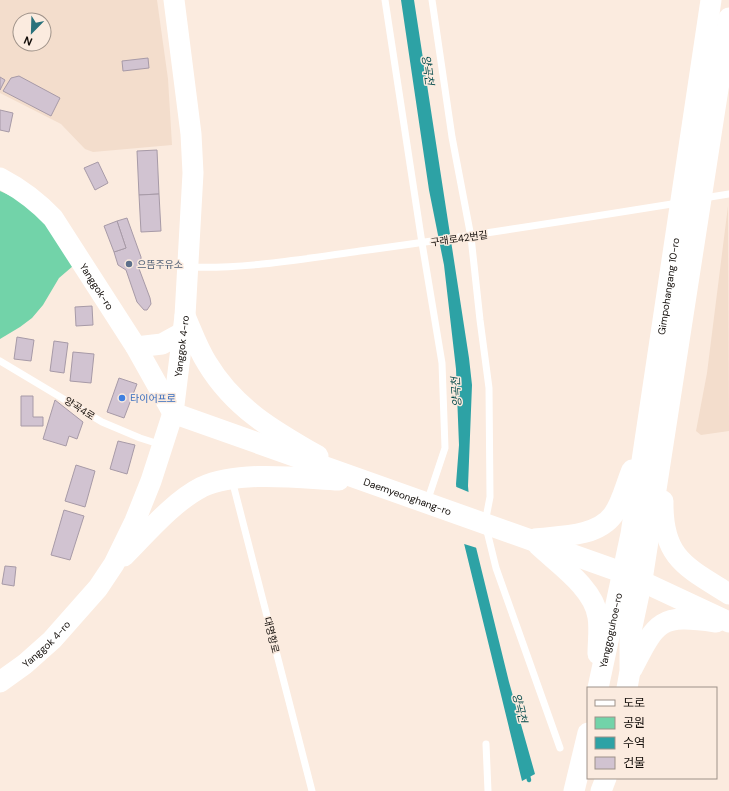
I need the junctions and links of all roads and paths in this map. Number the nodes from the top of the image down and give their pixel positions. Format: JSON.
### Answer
{"nodes":[{"id":1,"x":174,"y":0,"type":"edge"},
{"id":2,"x":385,"y":0,"type":"edge"},
{"id":3,"x":432,"y":0,"type":"edge"},
{"id":4,"x":712,"y":0,"type":"edge"},
{"id":5,"x":729,"y":18,"type":"edge"},
{"id":6,"x":0,"y":178,"type":"edge"},
{"id":7,"x":729,"y":194,"type":"edge"},
{"id":8,"x":692,"y":201,"type":"junction"},
{"id":9,"x":472,"y":237,"type":"junction"},
{"id":10,"x":422,"y":243,"type":"junction"},
{"id":11,"x":188,"y":267,"type":"junction"},
{"id":12,"x":184,"y":325,"type":"junction"},
{"id":13,"x":136,"y":347,"type":"junction"},
{"id":14,"x":0,"y":361,"type":"edge"},
{"id":15,"x":173,"y":413,"type":"junction"},
{"id":16,"x":656,"y":433,"type":"junction"},
{"id":17,"x":164,"y":445,"type":"junction"},
{"id":18,"x":232,"y":480,"type":"junction"},
{"id":19,"x":362,"y":481,"type":"junction"},
{"id":20,"x":426,"y":503,"type":"junction"},
{"id":21,"x":482,"y":522,"type":"junction"},
{"id":22,"x":531,"y":539,"type":"junction"},
{"id":23,"x":114,"y":564,"type":"junction"},
{"id":24,"x":633,"y":576,"type":"junction"},
{"id":25,"x":729,"y":594,"type":"edge"},
{"id":26,"x":729,"y":600,"type":"edge"},
{"id":27,"x":729,"y":623,"type":"edge"},
{"id":28,"x":629,"y":680,"type":"edge"},
{"id":29,"x":0,"y":682,"type":"edge"},
{"id":30,"x":598,"y":687,"type":"edge"},
{"id":31,"x":598,"y":687,"type":"edge"},
{"id":32,"x":587,"y":737,"type":"edge"},
{"id":33,"x":486,"y":744,"type":"dead end"},
{"id":34,"x":560,"y":748,"type":"dead end"},
{"id":35,"x":606,"y":779,"type":"edge"},
{"id":36,"x":312,"y":791,"type":"edge"},
{"id":37,"x":488,"y":791,"type":"edge"},
{"id":38,"x":574,"y":791,"type":"edge"},
{"id":39,"x":602,"y":791,"type":"edge"}],
"edges":[{"from":1,"to":11,"type":"street","name":"Yanggok 4-ro"},
{"from":2,"to":10,"type":"lane"},
{"from":3,"to":9,"type":"lane"},
{"from":4,"to":8,"type":"street","name":"Gimpohangang 10-ro"},
{"from":5,"to":8,"type":"street","name":"Gimpohangang 10-ro"},
{"from":6,"to":13,"type":"street","name":"Yanggok-ro"},
{"from":7,"to":8,"type":"lane","name":"구래로42번길"},
{"from":8,"to":9,"type":"lane","name":"구래로42번길"},
{"from":8,"to":16,"type":"street","name":"Gimpohangang 10-ro"},
{"from":9,"to":10,"type":"lane","name":"구래로42번길"},
{"from":9,"to":21,"type":"lane"},
{"from":10,"to":11,"type":"lane","name":"구래로42번길"},
{"from":10,"to":20,"type":"lane"},
{"from":11,"to":12,"type":"street","name":"Yanggok 4-ro"},
{"from":12,"to":13,"type":"street"},
{"from":12,"to":15,"type":"street","name":"Yanggok 4-ro"},
{"from":12,"to":19,"type":"street"},
{"from":13,"to":15,"type":"street","name":"Yanggok-ro"},
{"from":14,"to":17,"type":"lane","name":"양곡4로"},
{"from":15,"to":17,"type":"street","name":"Yanggok 4-ro"},
{"from":15,"to":19,"type":"street","name":"Daemyeonghang-ro"},
{"from":16,"to":22,"type":"street"},
{"from":16,"to":24,"type":"street","name":"Gimpohangang 10-ro"},
{"from":16,"to":25,"type":"street"},
{"from":17,"to":23,"type":"street","name":"Yanggok 4-ro"},
{"from":18,"to":19,"type":"street"},
{"from":18,"to":23,"type":"street"},
{"from":18,"to":36,"type":"lane","name":"대명항로"},
{"from":19,"to":20,"type":"street","name":"Daemyeonghang-ro"},
{"from":20,"to":21,"type":"street","name":"Daemyeonghang-ro"},
{"from":21,"to":22,"type":"street","name":"Daemyeonghang-ro"},
{"from":21,"to":34,"type":"lane"},
{"from":22,"to":24,"type":"street","name":"Daemyeonghang-ro"},
{"from":22,"to":30,"type":"street"},
{"from":23,"to":29,"type":"street","name":"Yanggok 4-ro"},
{"from":24,"to":26,"type":"street","name":"Daemyeonghang-ro"},
{"from":24,"to":27,"type":"street","name":"Daemyeonghang-ro"},
{"from":24,"to":28,"type":"street","name":"Yanggoguhoe-ro"},
{"from":24,"to":31,"type":"street","name":"Yanggoguhoe-ro"},
{"from":27,"to":28,"type":"street"},
{"from":32,"to":38,"type":"street"},
{"from":33,"to":37,"type":"lane"},
{"from":35,"to":39,"type":"street"}]}
